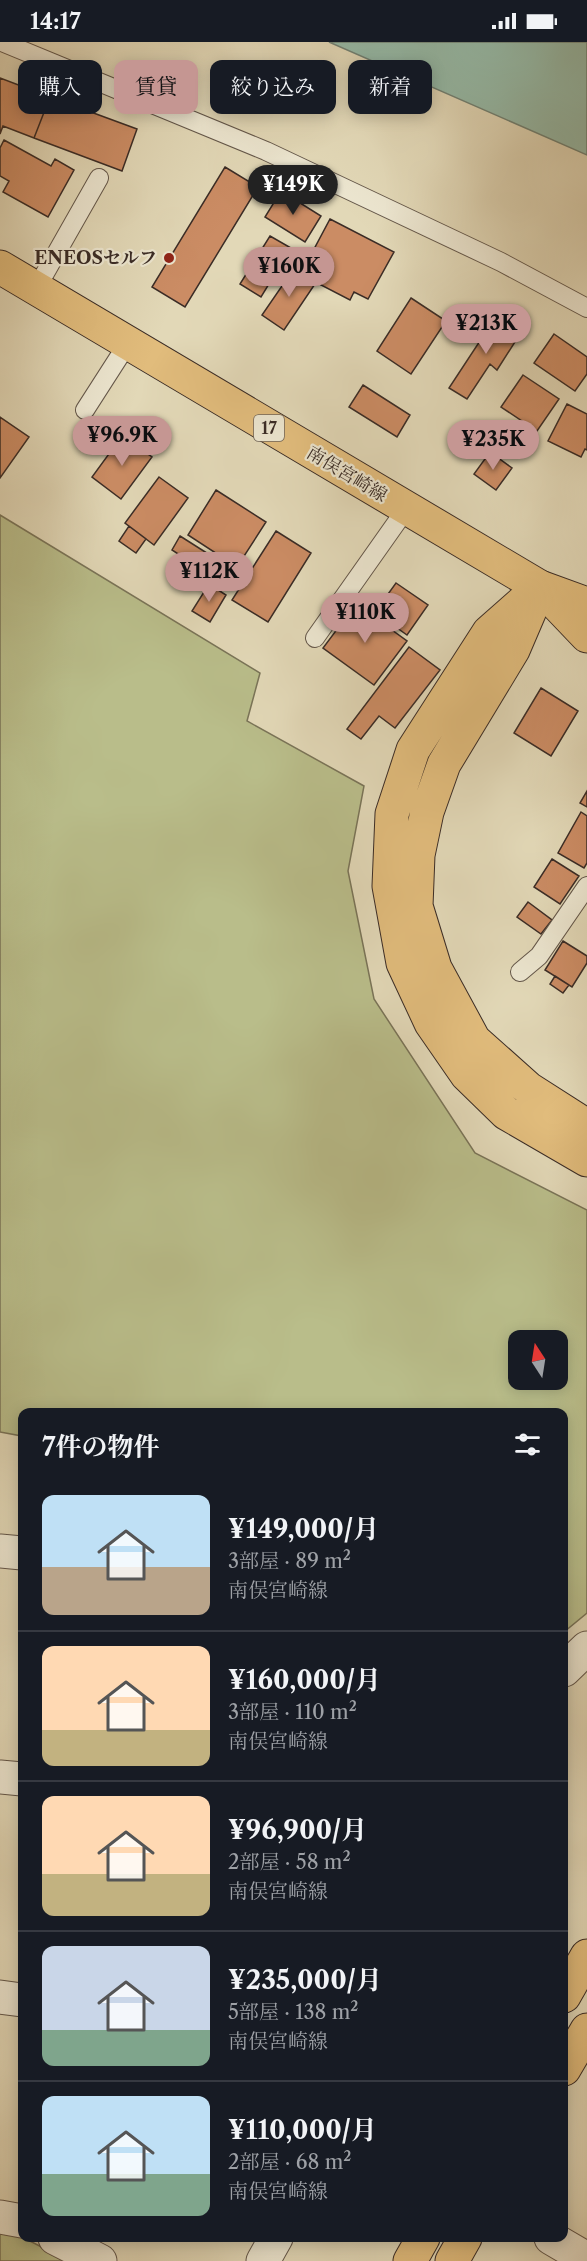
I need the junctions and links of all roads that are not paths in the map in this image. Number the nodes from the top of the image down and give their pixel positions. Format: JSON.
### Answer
{"nodes":[{"id":1,"x":2,"y":42,"type":"edge"},
{"id":2,"x":99,"y":178,"type":"dead end"},
{"id":3,"x":0,"y":267,"type":"edge"},
{"id":4,"x":36,"y":289,"type":"junction"},
{"id":5,"x":587,"y":308,"type":"edge"},
{"id":6,"x":128,"y":344,"type":"junction"},
{"id":7,"x":85,"y":410,"type":"dead end"},
{"id":8,"x":406,"y":509,"type":"junction"},
{"id":9,"x":540,"y":587,"type":"junction"},
{"id":10,"x":587,"y":604,"type":"edge"},
{"id":11,"x":587,"y":636,"type":"edge"},
{"id":12,"x":315,"y":638,"type":"dead end"},
{"id":13,"x":587,"y":886,"type":"edge"},
{"id":14,"x":520,"y":972,"type":"dead end"},
{"id":15,"x":587,"y":1126,"type":"edge"},
{"id":16,"x":587,"y":1160,"type":"edge"},
{"id":17,"x":0,"y":1551,"type":"edge"},
{"id":18,"x":18,"y":1553,"type":"edge"},
{"id":19,"x":587,"y":1648,"type":"edge"},
{"id":20,"x":568,"y":1666,"type":"edge"},
{"id":21,"x":0,"y":1777,"type":"edge"},
{"id":22,"x":18,"y":1779,"type":"edge"},
{"id":23,"x":587,"y":1956,"type":"edge"},
{"id":24,"x":568,"y":1989,"type":"edge"},
{"id":25,"x":0,"y":1997,"type":"edge"},
{"id":26,"x":18,"y":1999,"type":"edge"},
{"id":27,"x":587,"y":2030,"type":"edge"},
{"id":28,"x":568,"y":2062,"type":"edge"},
{"id":29,"x":0,"y":2217,"type":"edge"},
{"id":30,"x":18,"y":2220,"type":"edge"},
{"id":31,"x":63,"y":2242,"type":"edge"},
{"id":32,"x":274,"y":2242,"type":"edge"},
{"id":33,"x":421,"y":2242,"type":"edge"},
{"id":34,"x":463,"y":2242,"type":"edge"},
{"id":35,"x":558,"y":2242,"type":"edge"},
{"id":36,"x":587,"y":2259,"type":"edge"},
{"id":37,"x":100,"y":2261,"type":"edge"},
{"id":38,"x":263,"y":2261,"type":"edge"},
{"id":39,"x":410,"y":2261,"type":"edge"},
{"id":40,"x":452,"y":2261,"type":"edge"}],
"edges":[{"from":1,"to":5,"type":"lane"},
{"from":2,"to":4,"type":"lane"},
{"from":3,"to":4,"type":"main road","name":"南俣宮崎線","number":"17"},
{"from":4,"to":6,"type":"main road","name":"南俣宮崎線","number":"17"},
{"from":6,"to":7,"type":"lane"},
{"from":6,"to":8,"type":"main road","name":"南俣宮崎線","number":"17"},
{"from":8,"to":9,"type":"main road","name":"南俣宮崎線","number":"17"},
{"from":8,"to":12,"type":"lane"},
{"from":9,"to":10,"type":"main road","name":"南俣宮崎線","number":"17"},
{"from":9,"to":11,"type":"main road","name":"南俣宮崎線","number":"17"},
{"from":9,"to":15,"type":"main road"},
{"from":9,"to":16,"type":"main road"},
{"from":13,"to":14,"type":"lane"},
{"from":17,"to":18,"type":"street"},
{"from":19,"to":20,"type":"street"},
{"from":21,"to":22,"type":"street"},
{"from":23,"to":24,"type":"main road"},
{"from":25,"to":26,"type":"street"},
{"from":27,"to":28,"type":"main road"},
{"from":29,"to":30,"type":"street"},
{"from":31,"to":37,"type":"street"},
{"from":32,"to":38,"type":"street"},
{"from":33,"to":39,"type":"main road"},
{"from":34,"to":40,"type":"main road"},
{"from":35,"to":36,"type":"street"}]}
